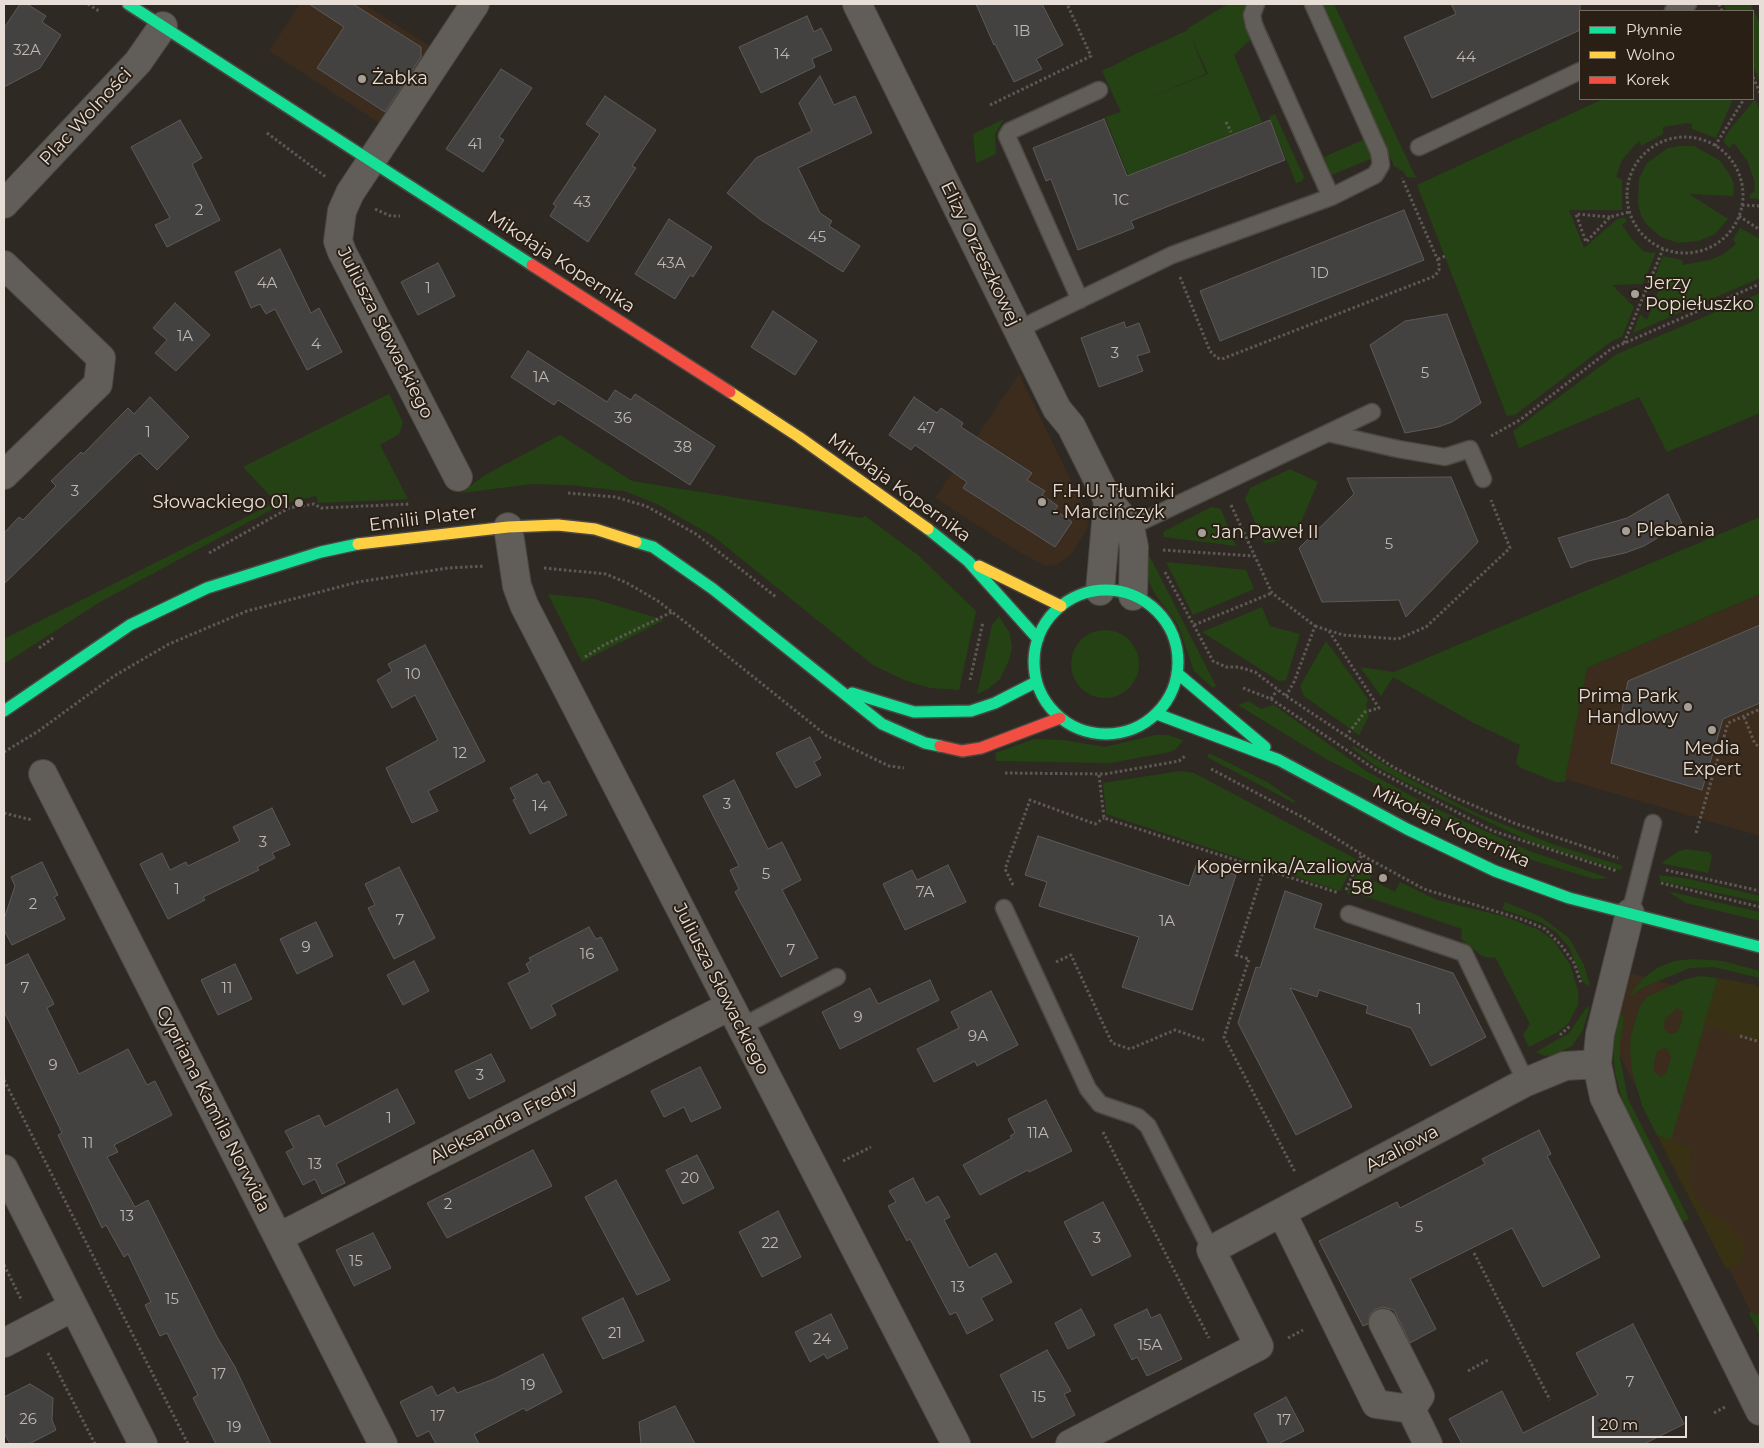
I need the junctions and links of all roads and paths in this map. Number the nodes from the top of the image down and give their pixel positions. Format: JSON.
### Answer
{"nodes":[{"id":1,"x":128,"y":4,"type":"edge"},
{"id":2,"x":475,"y":4,"type":"edge"},
{"id":3,"x":856,"y":4,"type":"edge"},
{"id":4,"x":1067,"y":4,"type":"edge"},
{"id":5,"x":1256,"y":4,"type":"edge"},
{"id":6,"x":1313,"y":4,"type":"edge"},
{"id":7,"x":1688,"y":4,"type":"edge"},
{"id":8,"x":1675,"y":10,"type":"edge"},
{"id":9,"x":163,"y":26,"type":"junction"},
{"id":10,"x":1579,"y":71,"type":"edge"},
{"id":11,"x":1099,"y":90,"type":"dead end"},
{"id":12,"x":1743,"y":100,"type":"edge"},
{"id":13,"x":990,"y":105,"type":"dead end"},
{"id":14,"x":1226,"y":122,"type":"dead end"},
{"id":15,"x":1230,"y":132,"type":"dead end"},
{"id":16,"x":267,"y":133,"type":"dead end"},
{"id":17,"x":1419,"y":146,"type":"dead end"},
{"id":18,"x":1715,"y":146,"type":"junction"},
{"id":19,"x":371,"y":160,"type":"junction"},
{"id":20,"x":323,"y":175,"type":"dead end"},
{"id":21,"x":1402,"y":179,"type":"dead end"},
{"id":22,"x":1331,"y":197,"type":"junction"},
{"id":23,"x":4,"y":204,"type":"edge"},
{"id":24,"x":1742,"y":205,"type":"junction"},
{"id":25,"x":1760,"y":206,"type":"edge"},
{"id":26,"x":1629,"y":212,"type":"junction"},
{"id":27,"x":1739,"y":216,"type":"junction"},
{"id":28,"x":1610,"y":218,"type":"junction"},
{"id":29,"x":1760,"y":230,"type":"edge"},
{"id":30,"x":1662,"y":249,"type":"junction"},
{"id":31,"x":1445,"y":256,"type":"dead end"},
{"id":32,"x":1438,"y":259,"type":"junction"},
{"id":33,"x":4,"y":265,"type":"edge"},
{"id":34,"x":1178,"y":272,"type":"dead end"},
{"id":35,"x":1760,"y":284,"type":"edge"},
{"id":36,"x":1080,"y":300,"type":"junction"},
{"id":37,"x":1017,"y":330,"type":"junction"},
{"id":38,"x":1624,"y":343,"type":"junction"},
{"id":39,"x":1372,"y":412,"type":"dead end"},
{"id":40,"x":1328,"y":433,"type":"junction"},
{"id":41,"x":1470,"y":448,"type":"junction"},
{"id":42,"x":4,"y":475,"type":"edge"},
{"id":43,"x":458,"y":477,"type":"dead end"},
{"id":44,"x":1483,"y":479,"type":"joint"},
{"id":45,"x":1221,"y":484,"type":"junction"},
{"id":46,"x":1108,"y":500,"type":"junction"},
{"id":47,"x":508,"y":527,"type":"junction"},
{"id":48,"x":1130,"y":527,"type":"junction"},
{"id":49,"x":1156,"y":549,"type":"dead end"},
{"id":50,"x":1254,"y":556,"type":"junction"},
{"id":51,"x":968,"y":561,"type":"junction"},
{"id":52,"x":484,"y":566,"type":"dead end"},
{"id":53,"x":1162,"y":567,"type":"dead end"},
{"id":54,"x":1100,"y":591,"type":"junction"},
{"id":55,"x":1272,"y":593,"type":"junction"},
{"id":56,"x":1133,"y":596,"type":"junction"},
{"id":57,"x":1062,"y":606,"type":"junction"},
{"id":58,"x":672,"y":612,"type":"dead end"},
{"id":59,"x":986,"y":612,"type":"dead end"},
{"id":60,"x":1194,"y":625,"type":"junction"},
{"id":61,"x":1315,"y":626,"type":"junction"},
{"id":62,"x":1328,"y":630,"type":"junction"},
{"id":63,"x":1038,"y":639,"type":"junction"},
{"id":64,"x":584,"y":658,"type":"dead end"},
{"id":65,"x":1177,"y":673,"type":"junction"},
{"id":66,"x":1036,"y":682,"type":"junction"},
{"id":67,"x":968,"y":686,"type":"dead end"},
{"id":68,"x":836,"y":689,"type":"junction"},
{"id":69,"x":1277,"y":690,"type":"junction"},
{"id":70,"x":1286,"y":696,"type":"junction"},
{"id":71,"x":1760,"y":710,"type":"edge"},
{"id":72,"x":4,"y":711,"type":"edge"},
{"id":73,"x":1157,"y":714,"type":"junction"},
{"id":74,"x":1744,"y":716,"type":"junction"},
{"id":75,"x":1060,"y":718,"type":"junction"},
{"id":76,"x":1346,"y":736,"type":"junction"},
{"id":77,"x":1760,"y":747,"type":"edge"},
{"id":78,"x":4,"y":752,"type":"edge"},
{"id":79,"x":1186,"y":756,"type":"dead end"},
{"id":80,"x":1194,"y":760,"type":"dead end"},
{"id":81,"x":1280,"y":760,"type":"junction"},
{"id":82,"x":1203,"y":764,"type":"dead end"},
{"id":83,"x":43,"y":774,"type":"dead end"},
{"id":84,"x":1099,"y":775,"type":"dead end"},
{"id":85,"x":1104,"y":818,"type":"junction"},
{"id":86,"x":1653,"y":823,"type":"dead end"},
{"id":87,"x":1696,"y":833,"type":"dead end"},
{"id":88,"x":1362,"y":854,"type":"junction"},
{"id":89,"x":1264,"y":869,"type":"junction"},
{"id":90,"x":1640,"y":871,"type":"junction"},
{"id":91,"x":1014,"y":886,"type":"dead end"},
{"id":92,"x":1760,"y":891,"type":"edge"},
{"id":93,"x":1344,"y":894,"type":"junction"},
{"id":94,"x":1760,"y":907,"type":"edge"},
{"id":95,"x":1004,"y":908,"type":"dead end"},
{"id":96,"x":1630,"y":914,"type":"junction"},
{"id":97,"x":1351,"y":915,"type":"joint"},
{"id":98,"x":1760,"y":947,"type":"edge"},
{"id":99,"x":1050,"y":965,"type":"dead end"},
{"id":100,"x":838,"y":977,"type":"dead end"},
{"id":101,"x":1582,"y":990,"type":"dead end"},
{"id":102,"x":736,"y":1017,"type":"junction"},
{"id":103,"x":1574,"y":1020,"type":"dead end"},
{"id":104,"x":1740,"y":1036,"type":"dead end"},
{"id":105,"x":1554,"y":1038,"type":"dead end"},
{"id":106,"x":1204,"y":1040,"type":"dead end"},
{"id":107,"x":1760,"y":1042,"type":"edge"},
{"id":108,"x":1597,"y":1064,"type":"junction"},
{"id":109,"x":4,"y":1080,"type":"edge"},
{"id":110,"x":1526,"y":1082,"type":"junction"},
{"id":111,"x":1100,"y":1104,"type":"junction"},
{"id":112,"x":871,"y":1147,"type":"dead end"},
{"id":113,"x":840,"y":1163,"type":"dead end"},
{"id":114,"x":4,"y":1169,"type":"edge"},
{"id":115,"x":1296,"y":1173,"type":"dead end"},
{"id":116,"x":1282,"y":1213,"type":"junction"},
{"id":117,"x":278,"y":1237,"type":"junction"},
{"id":118,"x":1211,"y":1250,"type":"junction"},
{"id":119,"x":1474,"y":1253,"type":"dead end"},
{"id":120,"x":73,"y":1307,"type":"junction"},
{"id":121,"x":1383,"y":1323,"type":"dead end"},
{"id":122,"x":4,"y":1342,"type":"edge"},
{"id":123,"x":1488,"y":1360,"type":"dead end"},
{"id":124,"x":1223,"y":1365,"type":"junction"},
{"id":125,"x":1468,"y":1371,"type":"dead end"},
{"id":126,"x":1550,"y":1400,"type":"dead end"},
{"id":127,"x":1725,"y":1407,"type":"dead end"},
{"id":128,"x":1411,"y":1409,"type":"junction"},
{"id":129,"x":1760,"y":1411,"type":"edge"},
{"id":130,"x":1714,"y":1413,"type":"dead end"},
{"id":131,"x":143,"y":1444,"type":"edge"},
{"id":132,"x":188,"y":1444,"type":"edge"},
{"id":133,"x":384,"y":1444,"type":"edge"},
{"id":134,"x":956,"y":1444,"type":"edge"},
{"id":135,"x":1070,"y":1444,"type":"edge"},
{"id":136,"x":1428,"y":1444,"type":"edge"}],
"edges":[{"from":1,"to":9,"type":"street","name":"Mikołaja Kopernika"},
{"from":2,"to":19,"type":"street","name":"Juliusza Słowackiego"},
{"from":3,"to":37,"type":"street","name":"Elizy Orzeszkowej"},
{"from":4,"to":13,"type":"path"},
{"from":5,"to":22,"type":"lane"},
{"from":6,"to":22,"type":"lane"},
{"from":7,"to":8,"type":"lane"},
{"from":9,"to":19,"type":"street","name":"Mikołaja Kopernika"},
{"from":9,"to":23,"type":"street","name":"Plac Wolności"},
{"from":10,"to":17,"type":"lane"},
{"from":11,"to":36,"type":"lane"},
{"from":12,"to":18,"type":"path"},
{"from":14,"to":15,"type":"path"},
{"from":16,"to":20,"type":"path"},
{"from":18,"to":24,"type":"path"},
{"from":18,"to":26,"type":"path"},
{"from":19,"to":43,"type":"street","name":"Juliusza Słowackiego"},
{"from":19,"to":51,"type":"street","name":"Mikołaja Kopernika"},
{"from":21,"to":32,"type":"path"},
{"from":22,"to":36,"type":"lane"},
{"from":24,"to":25,"type":"path"},
{"from":24,"to":27,"type":"path"},
{"from":26,"to":28,"type":"path"},
{"from":26,"to":30,"type":"path"},
{"from":27,"to":29,"type":"path"},
{"from":27,"to":30,"type":"path"},
{"from":28,"to":28,"type":"path"},
{"from":30,"to":38,"type":"path"},
{"from":31,"to":32,"type":"path"},
{"from":32,"to":34,"type":"path"},
{"from":33,"to":42,"type":"street"},
{"from":35,"to":38,"type":"path"},
{"from":36,"to":37,"type":"lane"},
{"from":37,"to":46,"type":"street","name":"Elizy Orzeszkowej"},
{"from":38,"to":41,"type":"path"},
{"from":39,"to":40,"type":"lane"},
{"from":40,"to":41,"type":"lane"},
{"from":40,"to":45,"type":"lane"},
{"from":41,"to":44,"type":"lane"},
{"from":44,"to":62,"type":"path"},
{"from":45,"to":48,"type":"lane"},
{"from":45,"to":50,"type":"path"},
{"from":46,"to":48,"type":"street","name":"Elizy Orzeszkowej"},
{"from":46,"to":54,"type":"street"},
{"from":47,"to":68,"type":"street","name":"Emilii Plater"},
{"from":47,"to":72,"type":"street","name":"Emilii Plater"},
{"from":47,"to":102,"type":"street","name":"Juliusza Słowackiego"},
{"from":48,"to":56,"type":"street"},
{"from":49,"to":50,"type":"path"},
{"from":50,"to":55,"type":"path"},
{"from":51,"to":57,"type":"street","name":"Mikołaja Kopernika"},
{"from":51,"to":63,"type":"street","name":"Mikołaja Kopernika"},
{"from":52,"to":78,"type":"path"},
{"from":53,"to":60,"type":"path"},
{"from":54,"to":56,"type":"street"},
{"from":54,"to":57,"type":"street"},
{"from":55,"to":60,"type":"path"},
{"from":55,"to":61,"type":"path"},
{"from":56,"to":65,"type":"street"},
{"from":57,"to":63,"type":"street"},
{"from":58,"to":64,"type":"path"},
{"from":59,"to":67,"type":"path"},
{"from":60,"to":69,"type":"path"},
{"from":61,"to":62,"type":"path"},
{"from":61,"to":70,"type":"path"},
{"from":62,"to":76,"type":"path"},
{"from":63,"to":66,"type":"street"},
{"from":65,"to":73,"type":"street"},
{"from":65,"to":81,"type":"street","name":"Mikołaja Kopernika"},
{"from":66,"to":68,"type":"street","name":"Emilii Plater"},
{"from":66,"to":75,"type":"street"},
{"from":68,"to":75,"type":"street","name":"Emilii Plater"},
{"from":69,"to":70,"type":"path"},
{"from":69,"to":90,"type":"path"},
{"from":70,"to":76,"type":"path"},
{"from":71,"to":74,"type":"path"},
{"from":73,"to":75,"type":"street"},
{"from":73,"to":81,"type":"street","name":"Mikołaja Kopernika"},
{"from":74,"to":77,"type":"path"},
{"from":74,"to":87,"type":"path"},
{"from":76,"to":90,"type":"path"},
{"from":79,"to":80,"type":"path"},
{"from":81,"to":96,"type":"street","name":"Mikołaja Kopernika"},
{"from":82,"to":88,"type":"path"},
{"from":83,"to":117,"type":"street","name":"Cypriana Kamila Norwida"},
{"from":84,"to":85,"type":"path"},
{"from":85,"to":89,"type":"path"},
{"from":85,"to":91,"type":"path"},
{"from":86,"to":90,"type":"lane"},
{"from":88,"to":93,"type":"path"},
{"from":88,"to":101,"type":"path"},
{"from":89,"to":93,"type":"path"},
{"from":89,"to":115,"type":"path"},
{"from":90,"to":92,"type":"path"},
{"from":90,"to":94,"type":"path"},
{"from":90,"to":96,"type":"lane"},
{"from":93,"to":97,"type":"path"},
{"from":95,"to":111,"type":"lane"},
{"from":96,"to":98,"type":"street","name":"Mikołaja Kopernika"},
{"from":96,"to":108,"type":"street"},
{"from":97,"to":110,"type":"lane"},
{"from":99,"to":106,"type":"path"},
{"from":100,"to":102,"type":"lane"},
{"from":102,"to":117,"type":"street","name":"Aleksandra Fredry"},
{"from":102,"to":134,"type":"street","name":"Juliusza Słowackiego"},
{"from":103,"to":105,"type":"path"},
{"from":104,"to":107,"type":"path"},
{"from":108,"to":110,"type":"street","name":"Azaliowa"},
{"from":108,"to":129,"type":"street"},
{"from":109,"to":132,"type":"path"},
{"from":110,"to":116,"type":"street","name":"Azaliowa"},
{"from":111,"to":118,"type":"lane"},
{"from":111,"to":124,"type":"path"},
{"from":112,"to":113,"type":"path"},
{"from":114,"to":120,"type":"street"},
{"from":116,"to":118,"type":"street","name":"Azaliowa"},
{"from":116,"to":128,"type":"street"},
{"from":117,"to":133,"type":"street","name":"Cypriana Kamila Norwida"},
{"from":118,"to":124,"type":"street"},
{"from":119,"to":126,"type":"path"},
{"from":120,"to":122,"type":"street"},
{"from":120,"to":131,"type":"street"},
{"from":121,"to":128,"type":"street"},
{"from":123,"to":125,"type":"path"},
{"from":124,"to":135,"type":"street"},
{"from":127,"to":130,"type":"path"},
{"from":128,"to":136,"type":"street"}]}
